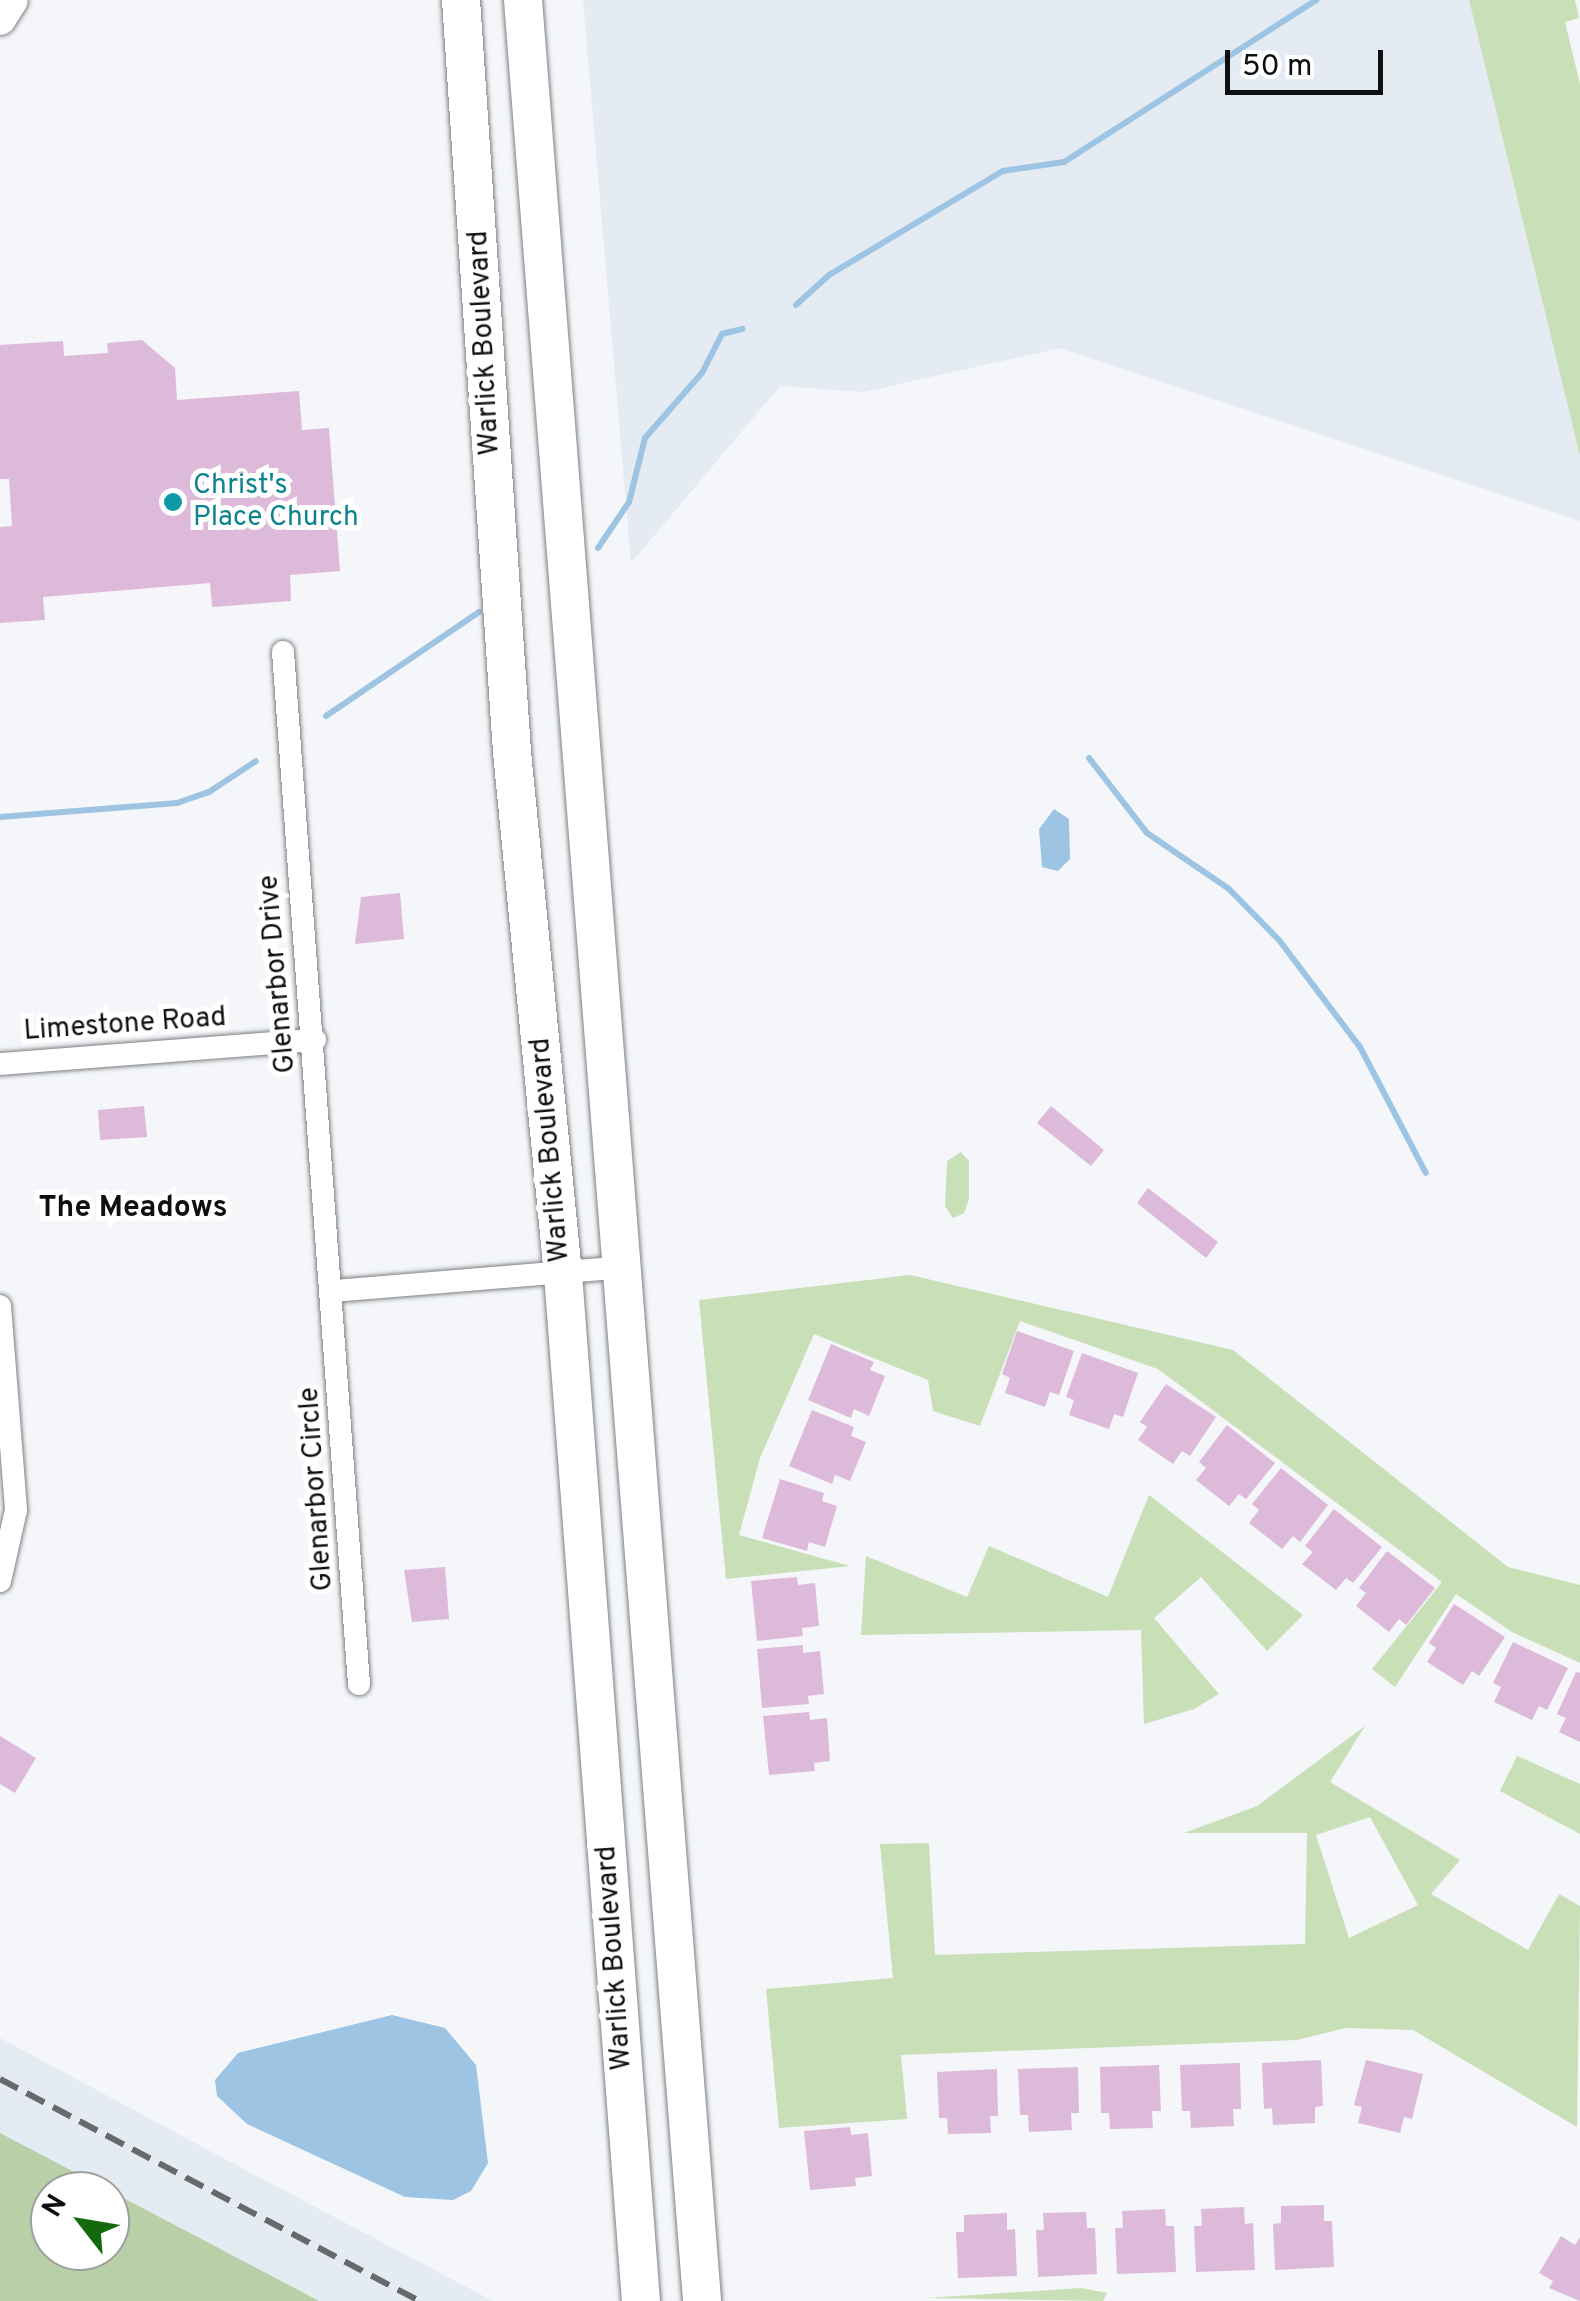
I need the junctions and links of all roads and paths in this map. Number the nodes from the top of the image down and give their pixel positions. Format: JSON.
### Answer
{"nodes":[{"id":1,"x":461,"y":0,"type":"edge"},
{"id":2,"x":523,"y":0,"type":"edge"},
{"id":3,"x":283,"y":652,"type":"dead end"},
{"id":4,"x":315,"y":1040,"type":"junction"},
{"id":5,"x":0,"y":1064,"type":"edge"},
{"id":6,"x":624,"y":1268,"type":"junction"},
{"id":7,"x":562,"y":1274,"type":"junction"},
{"id":8,"x":334,"y":1291,"type":"junction"},
{"id":9,"x":0,"y":1306,"type":"edge"},
{"id":10,"x":0,"y":1581,"type":"edge"},
{"id":11,"x":360,"y":1684,"type":"dead end"},
{"id":12,"x":641,"y":2301,"type":"edge"},
{"id":13,"x":702,"y":2301,"type":"edge"}],
"edges":[{"from":1,"to":7,"type":"main road","name":"Warlick Boulevard"},
{"from":2,"to":6,"type":"main road"},
{"from":3,"to":4,"type":"street","name":"Glenarbor Drive"},
{"from":4,"to":5,"type":"street","name":"Limestone Road"},
{"from":4,"to":8,"type":"street","name":"Glenarbor Drive"},
{"from":6,"to":7,"type":"street"},
{"from":6,"to":13,"type":"main road"},
{"from":7,"to":8,"type":"street"},
{"from":7,"to":12,"type":"main road","name":"Warlick Boulevard"},
{"from":8,"to":11,"type":"street","name":"Glenarbor Circle"},
{"from":9,"to":10,"type":"street"}]}
